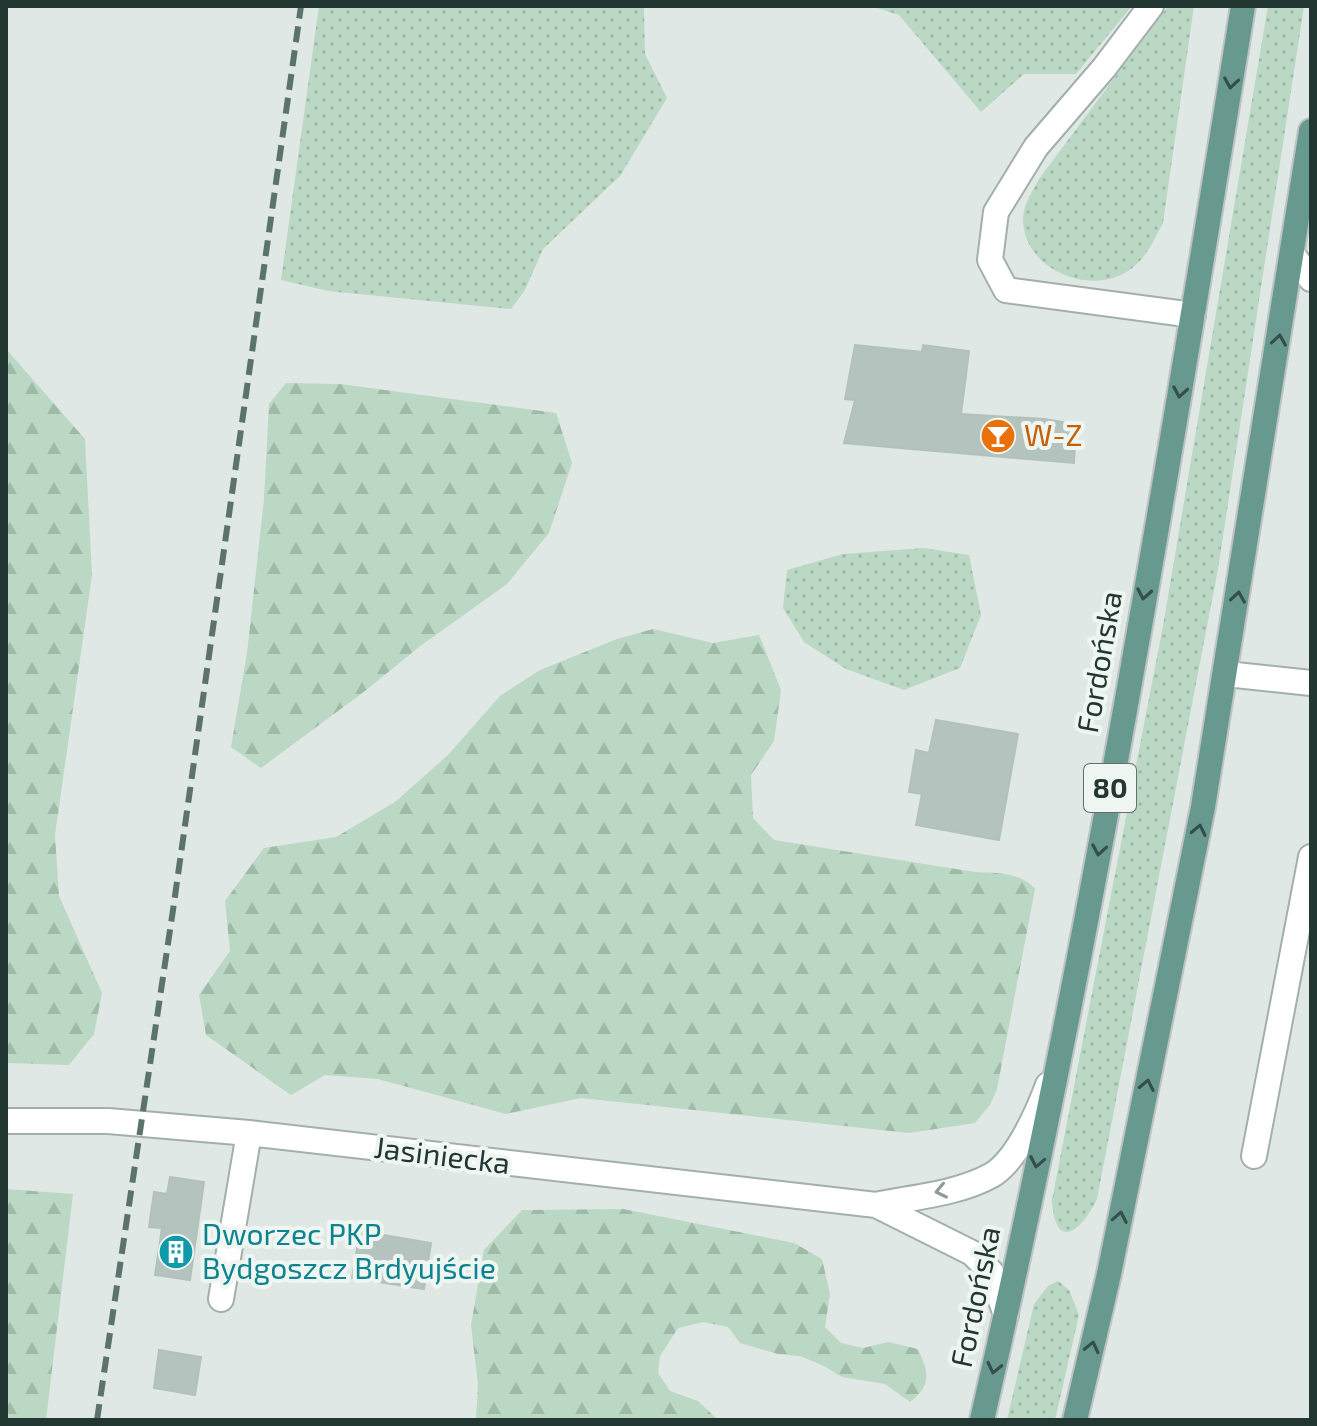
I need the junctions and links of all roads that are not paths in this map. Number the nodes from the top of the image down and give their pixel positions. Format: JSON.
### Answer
{"nodes":[{"id":1,"x":1151,"y":6,"type":"edge"},
{"id":2,"x":1243,"y":6,"type":"edge"},
{"id":3,"x":1311,"y":131,"type":"edge"},
{"id":4,"x":1292,"y":254,"type":"junction"},
{"id":5,"x":1311,"y":279,"type":"edge"},
{"id":6,"x":1193,"y":315,"type":"junction"},
{"id":7,"x":1226,"y":674,"type":"junction"},
{"id":8,"x":1311,"y":683,"type":"edge"},
{"id":9,"x":1311,"y":857,"type":"edge"},
{"id":10,"x":1058,"y":1058,"type":"junction"},
{"id":11,"x":6,"y":1121,"type":"edge"},
{"id":12,"x":249,"y":1133,"type":"junction"},
{"id":13,"x":1254,"y":1156,"type":"dead end"},
{"id":14,"x":876,"y":1205,"type":"junction"},
{"id":15,"x":221,"y":1299,"type":"dead end"},
{"id":16,"x":1006,"y":1315,"type":"junction"},
{"id":17,"x":982,"y":1420,"type":"edge"},
{"id":18,"x":1075,"y":1420,"type":"edge"}],
"edges":[{"from":1,"to":6,"type":"street"},
{"from":2,"to":6,"type":"main road","name":"Fordońska","number":"80","one_way":true},
{"from":3,"to":4,"type":"main road"},
{"from":4,"to":5,"type":"street"},
{"from":7,"to":4,"type":"main road","one_way":true},
{"from":6,"to":10,"type":"main road","name":"Fordońska","number":"80","one_way":true},
{"from":7,"to":8,"type":"street"},
{"from":18,"to":7,"type":"main road","one_way":true},
{"from":9,"to":13,"type":"street"},
{"from":10,"to":14,"type":"street","name":"Jasiniecka","one_way":true},
{"from":10,"to":16,"type":"main road","name":"Fordońska","number":"80","one_way":true},
{"from":11,"to":12,"type":"street","name":"Jasiniecka"},
{"from":12,"to":14,"type":"street","name":"Jasiniecka"},
{"from":12,"to":15,"type":"street"},
{"from":14,"to":16,"type":"street","name":"Jasiniecka"},
{"from":16,"to":17,"type":"main road","name":"Fordońska","number":"80","one_way":true}]}
